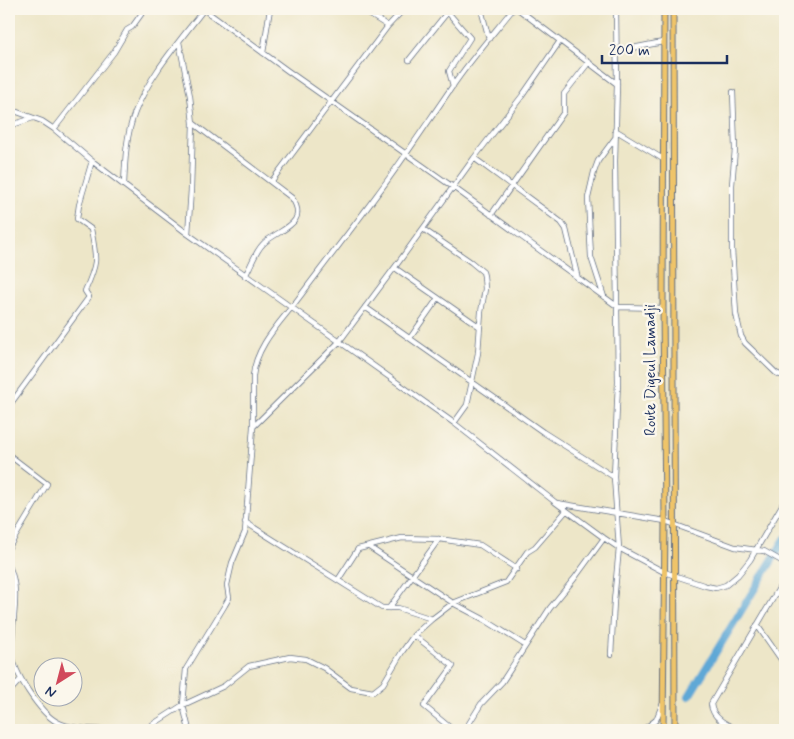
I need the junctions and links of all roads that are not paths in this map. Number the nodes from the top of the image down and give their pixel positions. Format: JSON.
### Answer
{"nodes":[{"id":1,"x":145,"y":9,"type":"edge"},
{"id":2,"x":204,"y":9,"type":"edge"},
{"id":3,"x":270,"y":9,"type":"edge"},
{"id":4,"x":361,"y":9,"type":"edge"},
{"id":5,"x":404,"y":9,"type":"edge"},
{"id":6,"x":481,"y":9,"type":"edge"},
{"id":7,"x":513,"y":9,"type":"edge"},
{"id":8,"x":518,"y":9,"type":"edge"},
{"id":9,"x":616,"y":9,"type":"edge"},
{"id":10,"x":664,"y":9,"type":"edge"},
{"id":11,"x":673,"y":9,"type":"edge"},
{"id":12,"x":785,"y":9,"type":"edge"},
{"id":13,"x":448,"y":10,"type":"edge"},
{"id":14,"x":388,"y":26,"type":"junction"},
{"id":15,"x":489,"y":39,"type":"junction"},
{"id":16,"x":560,"y":41,"type":"junction"},
{"id":17,"x":179,"y":42,"type":"junction"},
{"id":18,"x":663,"y":42,"type":"junction"},
{"id":19,"x":617,"y":50,"type":"junction"},
{"id":20,"x":263,"y":53,"type":"junction"},
{"id":21,"x":409,"y":60,"type":"dead end"},
{"id":22,"x":589,"y":62,"type":"junction"},
{"id":23,"x":785,"y":78,"type":"edge"},
{"id":24,"x":617,"y":84,"type":"junction"},
{"id":25,"x":453,"y":86,"type":"junction"},
{"id":26,"x":733,"y":92,"type":"dead end"},
{"id":27,"x":331,"y":101,"type":"junction"},
{"id":28,"x":9,"y":109,"type":"edge"},
{"id":29,"x":34,"y":118,"type":"junction"},
{"id":30,"x":193,"y":123,"type":"junction"},
{"id":31,"x":9,"y":126,"type":"edge"},
{"id":32,"x":54,"y":129,"type":"junction"},
{"id":33,"x":615,"y":130,"type":"junction"},
{"id":34,"x":615,"y":138,"type":"junction"},
{"id":35,"x":406,"y":155,"type":"junction"},
{"id":36,"x":474,"y":158,"type":"junction"},
{"id":37,"x":664,"y":159,"type":"junction"},
{"id":38,"x":92,"y":161,"type":"junction"},
{"id":39,"x":271,"y":182,"type":"junction"},
{"id":40,"x":124,"y":185,"type":"junction"},
{"id":41,"x":512,"y":185,"type":"junction"},
{"id":42,"x":453,"y":187,"type":"junction"},
{"id":43,"x":491,"y":215,"type":"junction"},
{"id":44,"x":423,"y":229,"type":"junction"},
{"id":45,"x":188,"y":234,"type":"junction"},
{"id":46,"x":395,"y":268,"type":"junction"},
{"id":47,"x":246,"y":276,"type":"junction"},
{"id":48,"x":578,"y":280,"type":"junction"},
{"id":49,"x":438,"y":298,"type":"junction"},
{"id":50,"x":604,"y":298,"type":"junction"},
{"id":51,"x":365,"y":307,"type":"junction"},
{"id":52,"x":618,"y":307,"type":"junction"},
{"id":53,"x":291,"y":308,"type":"junction"},
{"id":54,"x":663,"y":308,"type":"junction"},
{"id":55,"x":480,"y":327,"type":"junction"},
{"id":56,"x":410,"y":338,"type":"junction"},
{"id":57,"x":339,"y":342,"type":"junction"},
{"id":58,"x":785,"y":373,"type":"edge"},
{"id":59,"x":472,"y":381,"type":"junction"},
{"id":60,"x":9,"y":406,"type":"edge"},
{"id":61,"x":454,"y":423,"type":"junction"},
{"id":62,"x":253,"y":427,"type":"junction"},
{"id":63,"x":9,"y":456,"type":"edge"},
{"id":64,"x":614,"y":477,"type":"junction"},
{"id":65,"x":785,"y":500,"type":"edge"},
{"id":66,"x":555,"y":502,"type":"junction"},
{"id":67,"x":566,"y":511,"type":"junction"},
{"id":68,"x":615,"y":512,"type":"junction"},
{"id":69,"x":665,"y":521,"type":"junction"},
{"id":70,"x":245,"y":522,"type":"junction"},
{"id":71,"x":674,"y":524,"type":"junction"},
{"id":72,"x":604,"y":538,"type":"junction"},
{"id":73,"x":439,"y":539,"type":"junction"},
{"id":74,"x":9,"y":547,"type":"edge"},
{"id":75,"x":369,"y":547,"type":"junction"},
{"id":76,"x":618,"y":548,"type":"junction"},
{"id":77,"x":756,"y":550,"type":"junction"},
{"id":78,"x":785,"y":563,"type":"edge"},
{"id":79,"x":9,"y":566,"type":"edge"},
{"id":80,"x":516,"y":569,"type":"junction"},
{"id":81,"x":664,"y":572,"type":"junction"},
{"id":82,"x":412,"y":576,"type":"junction"},
{"id":83,"x":674,"y":576,"type":"junction"},
{"id":84,"x":785,"y":578,"type":"edge"},
{"id":85,"x":338,"y":580,"type":"junction"},
{"id":86,"x":453,"y":603,"type":"junction"},
{"id":87,"x":389,"y":608,"type":"junction"},
{"id":88,"x":432,"y":619,"type":"junction"},
{"id":89,"x":757,"y":625,"type":"junction"},
{"id":90,"x":414,"y":635,"type":"junction"},
{"id":91,"x":525,"y":645,"type":"junction"},
{"id":92,"x":10,"y":653,"type":"edge"},
{"id":93,"x":611,"y":655,"type":"dead end"},
{"id":94,"x":785,"y":665,"type":"edge"},
{"id":95,"x":22,"y":679,"type":"junction"},
{"id":96,"x":9,"y":692,"type":"edge"},
{"id":97,"x":183,"y":705,"type":"junction"},
{"id":98,"x":662,"y":705,"type":"junction"},
{"id":99,"x":102,"y":730,"type":"edge"},
{"id":100,"x":144,"y":730,"type":"edge"},
{"id":101,"x":189,"y":730,"type":"edge"},
{"id":102,"x":453,"y":730,"type":"edge"},
{"id":103,"x":465,"y":730,"type":"edge"},
{"id":104,"x":643,"y":730,"type":"edge"},
{"id":105,"x":663,"y":730,"type":"edge"},
{"id":106,"x":674,"y":730,"type":"edge"},
{"id":107,"x":738,"y":730,"type":"edge"}],
"edges":[{"from":1,"to":32,"type":"street"},
{"from":2,"to":17,"type":"street"},
{"from":2,"to":20,"type":"street"},
{"from":3,"to":20,"type":"street"},
{"from":4,"to":14,"type":"street"},
{"from":5,"to":14,"type":"street"},
{"from":6,"to":15,"type":"street"},
{"from":7,"to":15,"type":"street"},
{"from":8,"to":16,"type":"street"},
{"from":9,"to":19,"type":"street"},
{"from":10,"to":18,"type":"main road","name":"Route Digeul Lamadji"},
{"from":11,"to":71,"type":"main road","name":"Route Digeul Lamadji"},
{"from":12,"to":23,"type":"street"},
{"from":13,"to":21,"type":"street"},
{"from":13,"to":25,"type":"street"},
{"from":14,"to":27,"type":"street"},
{"from":15,"to":25,"type":"street"},
{"from":16,"to":22,"type":"street"},
{"from":16,"to":36,"type":"street"},
{"from":17,"to":30,"type":"street"},
{"from":17,"to":40,"type":"street"},
{"from":18,"to":19,"type":"street"},
{"from":18,"to":37,"type":"main road","name":"Route Digeul Lamadji"},
{"from":19,"to":24,"type":"street"},
{"from":20,"to":27,"type":"street"},
{"from":22,"to":24,"type":"street"},
{"from":22,"to":41,"type":"street"},
{"from":24,"to":33,"type":"street"},
{"from":25,"to":35,"type":"street"},
{"from":26,"to":58,"type":"street"},
{"from":27,"to":35,"type":"street"},
{"from":27,"to":39,"type":"street"},
{"from":28,"to":29,"type":"street"},
{"from":29,"to":31,"type":"street"},
{"from":29,"to":32,"type":"street"},
{"from":30,"to":39,"type":"street"},
{"from":30,"to":45,"type":"street"},
{"from":32,"to":38,"type":"street"},
{"from":33,"to":34,"type":"street"},
{"from":33,"to":37,"type":"street"},
{"from":34,"to":50,"type":"street"},
{"from":34,"to":52,"type":"street"},
{"from":35,"to":42,"type":"street"},
{"from":35,"to":53,"type":"street"},
{"from":36,"to":41,"type":"street"},
{"from":36,"to":42,"type":"street"},
{"from":37,"to":54,"type":"main road","name":"Route Digeul Lamadji"},
{"from":38,"to":40,"type":"street"},
{"from":38,"to":60,"type":"street"},
{"from":39,"to":47,"type":"street"},
{"from":40,"to":45,"type":"street"},
{"from":41,"to":43,"type":"street"},
{"from":41,"to":48,"type":"street"},
{"from":42,"to":43,"type":"street"},
{"from":42,"to":44,"type":"street"},
{"from":43,"to":48,"type":"street"},
{"from":44,"to":46,"type":"street"},
{"from":44,"to":55,"type":"street"},
{"from":45,"to":47,"type":"street"},
{"from":46,"to":49,"type":"street"},
{"from":46,"to":51,"type":"street"},
{"from":47,"to":53,"type":"street"},
{"from":48,"to":50,"type":"street"},
{"from":49,"to":55,"type":"street"},
{"from":49,"to":56,"type":"street"},
{"from":50,"to":52,"type":"street"},
{"from":51,"to":56,"type":"street"},
{"from":51,"to":57,"type":"street"},
{"from":52,"to":54,"type":"street"},
{"from":52,"to":64,"type":"street"},
{"from":53,"to":57,"type":"street"},
{"from":53,"to":62,"type":"street"},
{"from":54,"to":69,"type":"main road","name":"Route Digeul Lamadji"},
{"from":55,"to":59,"type":"street"},
{"from":56,"to":59,"type":"street"},
{"from":57,"to":61,"type":"street"},
{"from":57,"to":62,"type":"street"},
{"from":59,"to":61,"type":"street"},
{"from":59,"to":64,"type":"street"},
{"from":61,"to":66,"type":"street"},
{"from":62,"to":70,"type":"street"},
{"from":63,"to":74,"type":"street"},
{"from":64,"to":68,"type":"street"},
{"from":65,"to":77,"type":"street"},
{"from":66,"to":67,"type":"street"},
{"from":66,"to":68,"type":"street"},
{"from":67,"to":72,"type":"street"},
{"from":67,"to":80,"type":"street"},
{"from":68,"to":69,"type":"street"},
{"from":68,"to":76,"type":"street"},
{"from":69,"to":71,"type":"street"},
{"from":69,"to":81,"type":"main road","name":"Route Digeul Lamadji"},
{"from":70,"to":85,"type":"street"},
{"from":70,"to":97,"type":"street"},
{"from":71,"to":77,"type":"street"},
{"from":71,"to":83,"type":"main road","name":"Route Digeul Lamadji"},
{"from":72,"to":76,"type":"street"},
{"from":72,"to":91,"type":"street"},
{"from":73,"to":75,"type":"street"},
{"from":73,"to":80,"type":"street"},
{"from":73,"to":82,"type":"street"},
{"from":75,"to":82,"type":"street"},
{"from":75,"to":85,"type":"street"},
{"from":76,"to":81,"type":"street"},
{"from":76,"to":93,"type":"street"},
{"from":77,"to":78,"type":"street"},
{"from":77,"to":83,"type":"street"},
{"from":79,"to":92,"type":"street"},
{"from":80,"to":86,"type":"street"},
{"from":81,"to":83,"type":"street"},
{"from":81,"to":98,"type":"main road","name":"Route Digeul Lamadji"},
{"from":82,"to":86,"type":"street"},
{"from":82,"to":87,"type":"street"},
{"from":83,"to":106,"type":"main road","name":"Route Digeul Lamadji"},
{"from":84,"to":89,"type":"street"},
{"from":85,"to":87,"type":"street"},
{"from":86,"to":88,"type":"street"},
{"from":86,"to":91,"type":"street"},
{"from":87,"to":88,"type":"street"},
{"from":88,"to":90,"type":"street"},
{"from":89,"to":94,"type":"street"},
{"from":89,"to":107,"type":"street"},
{"from":90,"to":97,"type":"street"},
{"from":90,"to":102,"type":"street"},
{"from":91,"to":103,"type":"street"},
{"from":92,"to":95,"type":"street"},
{"from":95,"to":96,"type":"street"},
{"from":95,"to":99,"type":"street"},
{"from":97,"to":100,"type":"street"},
{"from":97,"to":101,"type":"street"},
{"from":98,"to":104,"type":"street"},
{"from":98,"to":105,"type":"main road","name":"Route Digeul Lamadji"}]}
